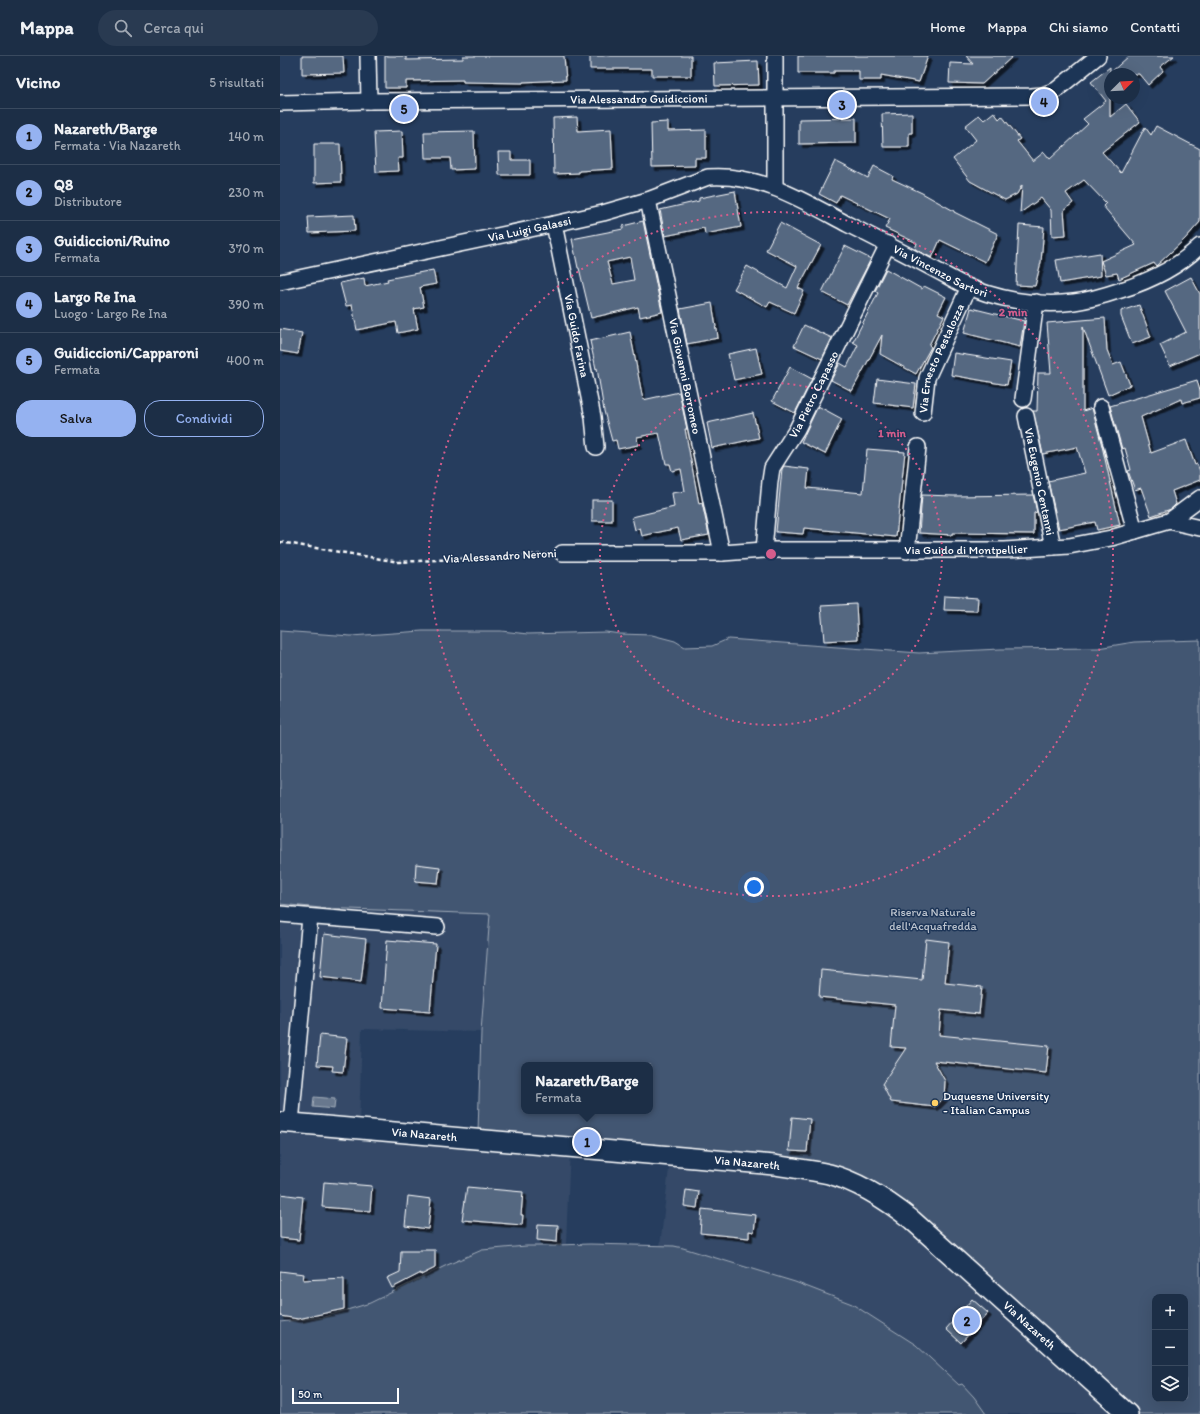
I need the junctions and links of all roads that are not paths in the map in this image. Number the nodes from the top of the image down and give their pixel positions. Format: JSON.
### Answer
{"nodes":[{"id":1,"x":368,"y":56,"type":"edge"},
{"id":2,"x":775,"y":56,"type":"edge"},
{"id":3,"x":1098,"y":56,"type":"edge"},
{"id":4,"x":776,"y":98,"type":"junction"},
{"id":5,"x":369,"y":101,"type":"junction"},
{"id":6,"x":280,"y":103,"type":"edge"},
{"id":7,"x":776,"y":188,"type":"junction"},
{"id":8,"x":648,"y":200,"type":"junction"},
{"id":9,"x":554,"y":224,"type":"junction"},
{"id":10,"x":888,"y":244,"type":"junction"},
{"id":11,"x":1200,"y":246,"type":"edge"},
{"id":12,"x":280,"y":282,"type":"edge"},
{"id":13,"x":969,"y":287,"type":"junction"},
{"id":14,"x":1036,"y":302,"type":"junction"},
{"id":15,"x":1023,"y":399,"type":"dead end"},
{"id":16,"x":1101,"y":407,"type":"dead end"},
{"id":17,"x":923,"y":413,"type":"dead end"},
{"id":18,"x":1026,"y":416,"type":"dead end"},
{"id":19,"x":596,"y":447,"type":"dead end"},
{"id":20,"x":918,"y":447,"type":"dead end"},
{"id":21,"x":1200,"y":498,"type":"edge"},
{"id":22,"x":1169,"y":521,"type":"junction"},
{"id":23,"x":1200,"y":528,"type":"edge"},
{"id":24,"x":1135,"y":531,"type":"junction"},
{"id":25,"x":1053,"y":547,"type":"junction"},
{"id":26,"x":764,"y":550,"type":"junction"},
{"id":27,"x":907,"y":551,"type":"junction"},
{"id":28,"x":562,"y":553,"type":"road end"},
{"id":29,"x":722,"y":553,"type":"junction"},
{"id":30,"x":280,"y":914,"type":"edge"},
{"id":31,"x":310,"y":917,"type":"junction"},
{"id":32,"x":437,"y":926,"type":"dead end"},
{"id":33,"x":285,"y":1123,"type":"edge"},
{"id":34,"x":1128,"y":1414,"type":"edge"}],
"edges":[{"from":1,"to":5,"type":"street"},
{"from":2,"to":4,"type":"street"},
{"from":3,"to":4,"type":"street","name":"Via Alessandro Guidiccioni"},
{"from":4,"to":5,"type":"street","name":"Via Alessandro Guidiccioni"},
{"from":4,"to":7,"type":"street"},
{"from":5,"to":6,"type":"street","name":"Via Alessandro Guidiccioni"},
{"from":7,"to":8,"type":"street","name":"Via Luigi Galassi"},
{"from":7,"to":10,"type":"street","name":"Via Vincenzo Sartori"},
{"from":8,"to":9,"type":"street","name":"Via Luigi Galassi"},
{"from":8,"to":29,"type":"street","name":"Via Giovanni Borromeo"},
{"from":9,"to":12,"type":"street","name":"Via Luigi Galassi"},
{"from":9,"to":19,"type":"street","name":"Via Guido Farina"},
{"from":10,"to":13,"type":"street","name":"Via Vincenzo Sartori"},
{"from":10,"to":26,"type":"street","name":"Via Pietro Capasso"},
{"from":11,"to":14,"type":"street","name":"Via Vincenzo Sartori"},
{"from":13,"to":14,"type":"street","name":"Via Vincenzo Sartori"},
{"from":13,"to":17,"type":"street","name":"Via Ernesto Pestalozza"},
{"from":14,"to":15,"type":"street"},
{"from":16,"to":24,"type":"street"},
{"from":18,"to":25,"type":"street","name":"Via Eugenio Centanni"},
{"from":20,"to":27,"type":"street"},
{"from":21,"to":22,"type":"street","name":"Via Guido di Montpellier"},
{"from":22,"to":23,"type":"street"},
{"from":22,"to":24,"type":"street","name":"Via Guido di Montpellier"},
{"from":24,"to":25,"type":"street","name":"Via Guido di Montpellier"},
{"from":25,"to":27,"type":"street","name":"Via Guido di Montpellier"},
{"from":26,"to":27,"type":"street","name":"Via Guido di Montpellier"},
{"from":26,"to":29,"type":"street","name":"Via Guido di Montpellier"},
{"from":28,"to":29,"type":"street","name":"Via Alessandro Neroni"},
{"from":30,"to":31,"type":"street"},
{"from":31,"to":32,"type":"street"},
{"from":31,"to":33,"type":"street"},
{"from":33,"to":34,"type":"street","name":"Via Nazareth"}]}
